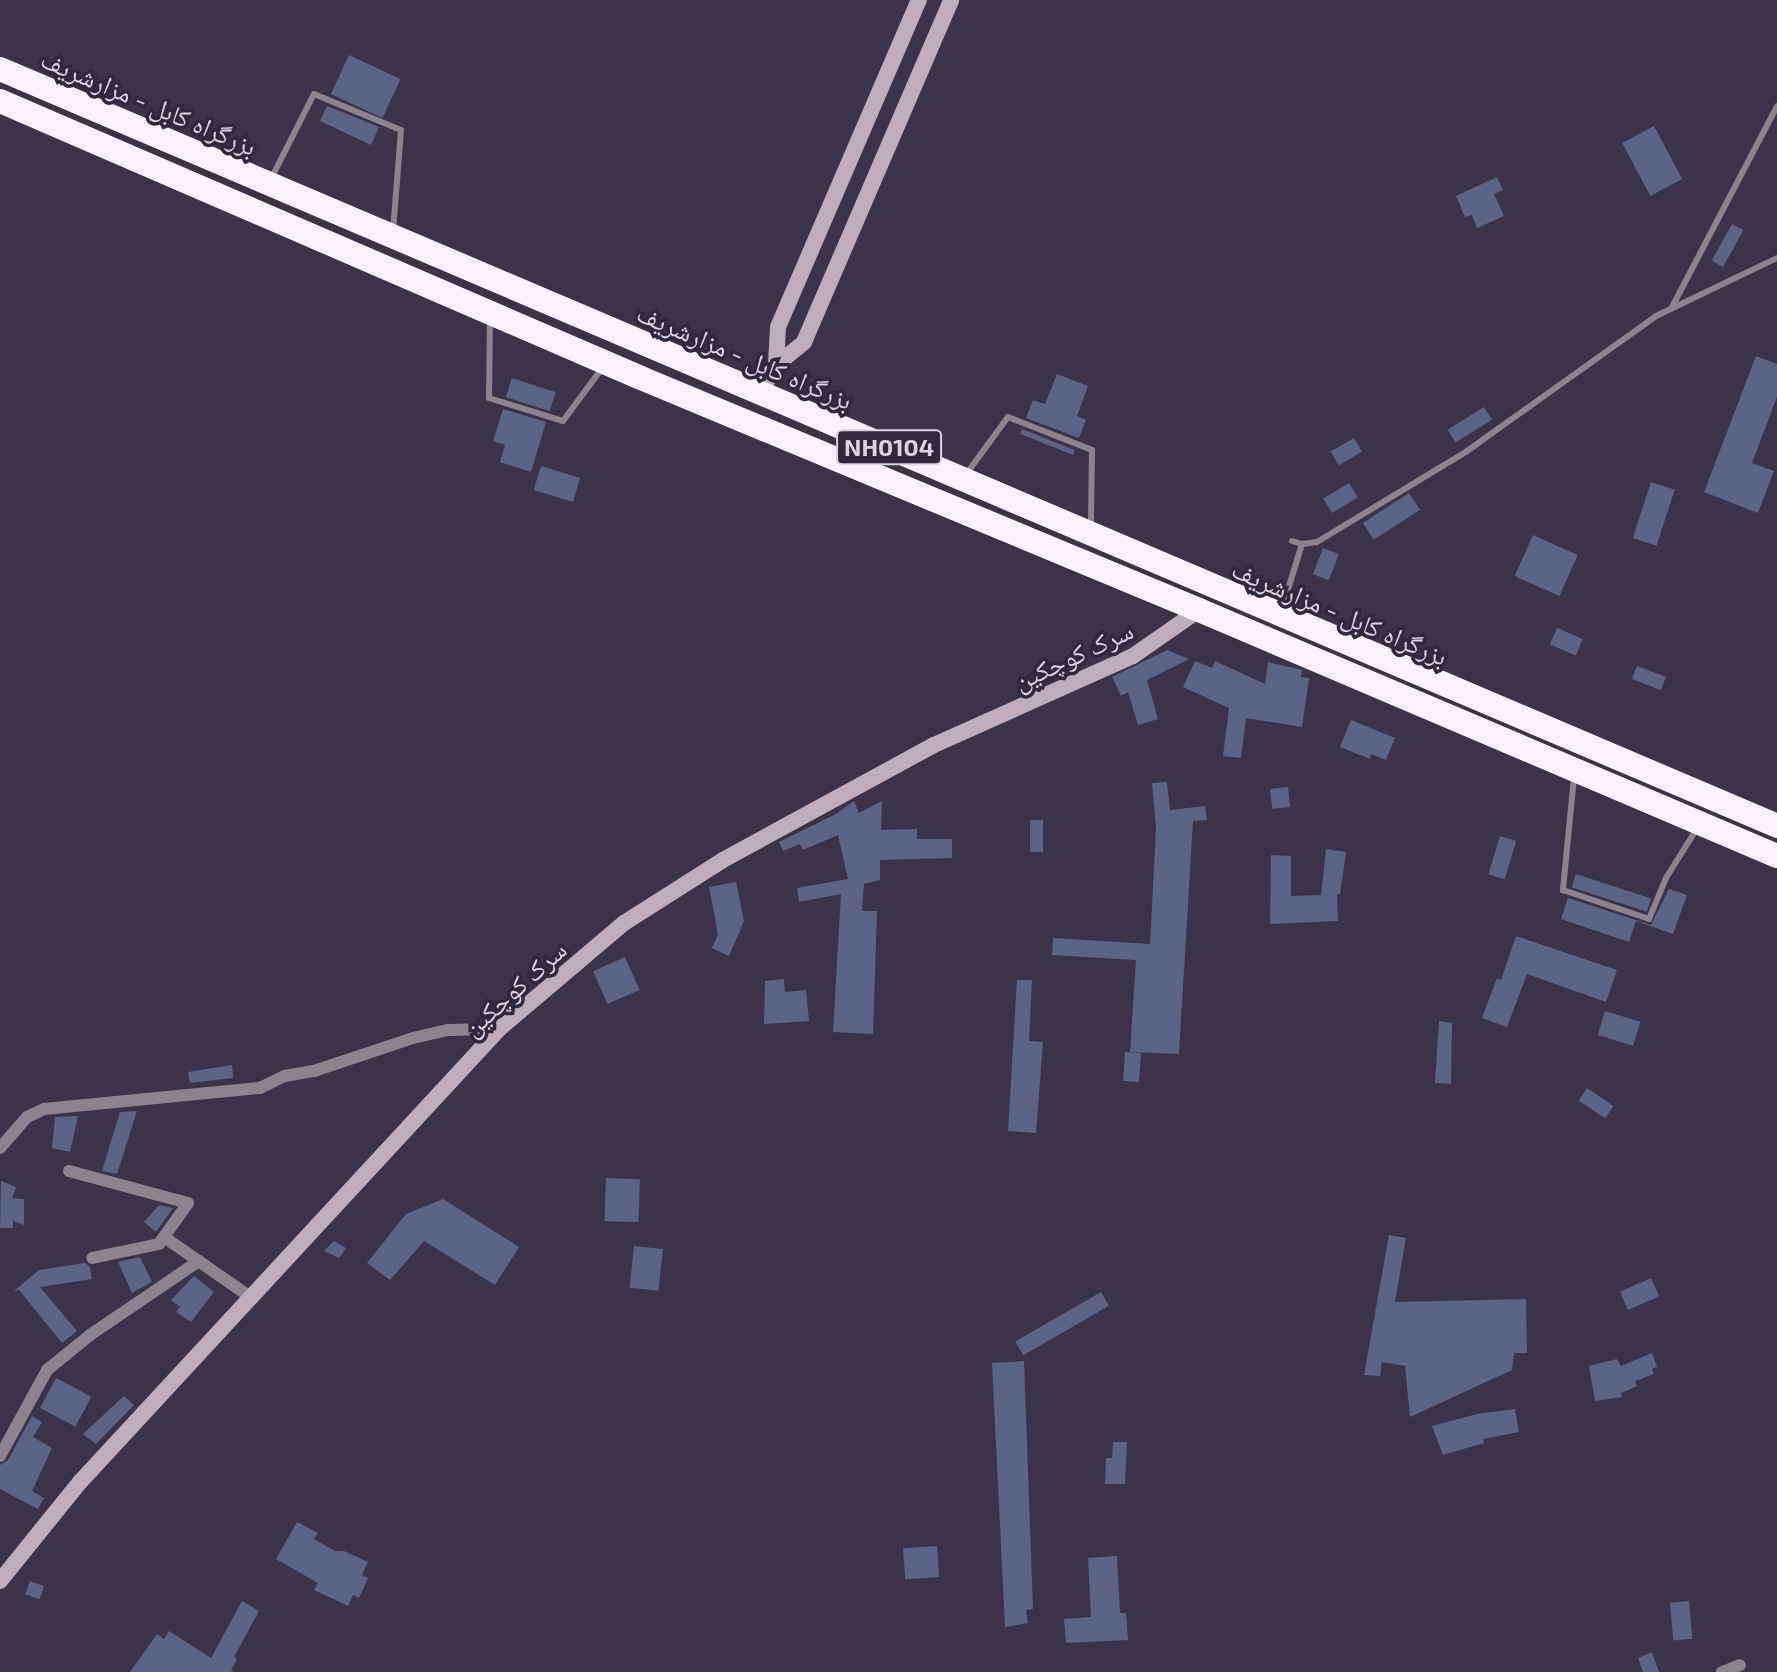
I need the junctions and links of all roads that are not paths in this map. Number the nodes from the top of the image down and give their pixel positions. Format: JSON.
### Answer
{"nodes":[{"id":1,"x":919,"y":0,"type":"edge"},
{"id":2,"x":951,"y":0,"type":"edge"},
{"id":3,"x":0,"y":69,"type":"edge"},
{"id":4,"x":0,"y":101,"type":"edge"},
{"id":5,"x":1777,"y":106,"type":"edge"},
{"id":6,"x":269,"y":184,"type":"junction"},
{"id":7,"x":393,"y":237,"type":"junction"},
{"id":8,"x":1777,"y":258,"type":"edge"},
{"id":9,"x":1671,"y":309,"type":"junction"},
{"id":10,"x":490,"y":314,"type":"junction"},
{"id":11,"x":606,"y":363,"type":"junction"},
{"id":12,"x":776,"y":365,"type":"junction"},
{"id":13,"x":760,"y":393,"type":"junction"},
{"id":14,"x":962,"y":479,"type":"junction"},
{"id":15,"x":1091,"y":535,"type":"junction"},
{"id":16,"x":1292,"y":541,"type":"dead end"},
{"id":17,"x":1302,"y":544,"type":"junction"},
{"id":18,"x":1199,"y":610,"type":"junction"},
{"id":19,"x":1278,"y":616,"type":"junction"},
{"id":20,"x":1575,"y":770,"type":"junction"},
{"id":21,"x":1700,"y":823,"type":"junction"},
{"id":22,"x":1777,"y":826,"type":"edge"},
{"id":23,"x":1777,"y":856,"type":"edge"},
{"id":24,"x":499,"y":1029,"type":"junction"},
{"id":25,"x":0,"y":1148,"type":"edge"},
{"id":26,"x":69,"y":1171,"type":"dead end"},
{"id":27,"x":164,"y":1237,"type":"junction"},
{"id":28,"x":92,"y":1258,"type":"dead end"},
{"id":29,"x":199,"y":1261,"type":"junction"},
{"id":30,"x":249,"y":1296,"type":"junction"},
{"id":31,"x":0,"y":1456,"type":"edge"},
{"id":32,"x":7,"y":1560,"type":"edge"},
{"id":33,"x":0,"y":1581,"type":"edge"},
{"id":34,"x":1740,"y":1665,"type":"dead end"},
{"id":35,"x":1722,"y":1672,"type":"edge"}],
"edges":[{"from":1,"to":12,"type":"main road"},
{"from":2,"to":12,"type":"main road"},
{"from":3,"to":6,"type":"highway","name":"بزرگراه کابل - مزارشریف","number":"NH0104"},
{"from":4,"to":10,"type":"highway","name":"بزرگراه کابل - مزارشریف","number":"NH0104"},
{"from":5,"to":9,"type":"lane"},
{"from":6,"to":7,"type":"highway","name":"بزرگراه کابل - مزارشریف","number":"NH0104"},
{"from":6,"to":7,"type":"lane"},
{"from":7,"to":13,"type":"highway","name":"بزرگراه کابل - مزارشریف","number":"NH0104"},
{"from":8,"to":9,"type":"lane"},
{"from":9,"to":17,"type":"lane"},
{"from":10,"to":11,"type":"highway","name":"بزرگراه کابل - مزارشریف","number":"NH0104"},
{"from":10,"to":11,"type":"lane"},
{"from":11,"to":18,"type":"highway","name":"بزرگراه کابل - مزارشریف","number":"NH0104"},
{"from":12,"to":13,"type":"main road"},
{"from":13,"to":14,"type":"highway","name":"بزرگراه کابل - مزارشریف","number":"NH0104"},
{"from":14,"to":15,"type":"highway","name":"بزرگراه کابل - مزارشریف","number":"NH0104"},
{"from":14,"to":15,"type":"lane"},
{"from":15,"to":19,"type":"highway","name":"بزرگراه کابل - مزارشریف","number":"NH0104"},
{"from":16,"to":17,"type":"lane"},
{"from":17,"to":19,"type":"lane"},
{"from":18,"to":20,"type":"highway","name":"بزرگراه کابل - مزارشریف","number":"NH0104"},
{"from":18,"to":24,"type":"main road","name":"سرک کوچکین"},
{"from":19,"to":22,"type":"highway","name":"بزرگراه کابل - مزارشریف","number":"NH0104"},
{"from":20,"to":21,"type":"highway","name":"بزرگراه کابل - مزارشریف","number":"NH0104"},
{"from":20,"to":21,"type":"lane"},
{"from":21,"to":23,"type":"highway","name":"بزرگراه کابل - مزارشریف","number":"NH0104"},
{"from":24,"to":25,"type":"street"},
{"from":24,"to":30,"type":"main road","name":"سرک کوچکین"},
{"from":26,"to":27,"type":"street"},
{"from":27,"to":28,"type":"street"},
{"from":27,"to":29,"type":"street"},
{"from":29,"to":30,"type":"street"},
{"from":29,"to":31,"type":"street"},
{"from":30,"to":32,"type":"main road","name":"سرک کوچکین"},
{"from":32,"to":33,"type":"main road","name":"سرک کوچکین"},
{"from":34,"to":35,"type":"street"}]}
